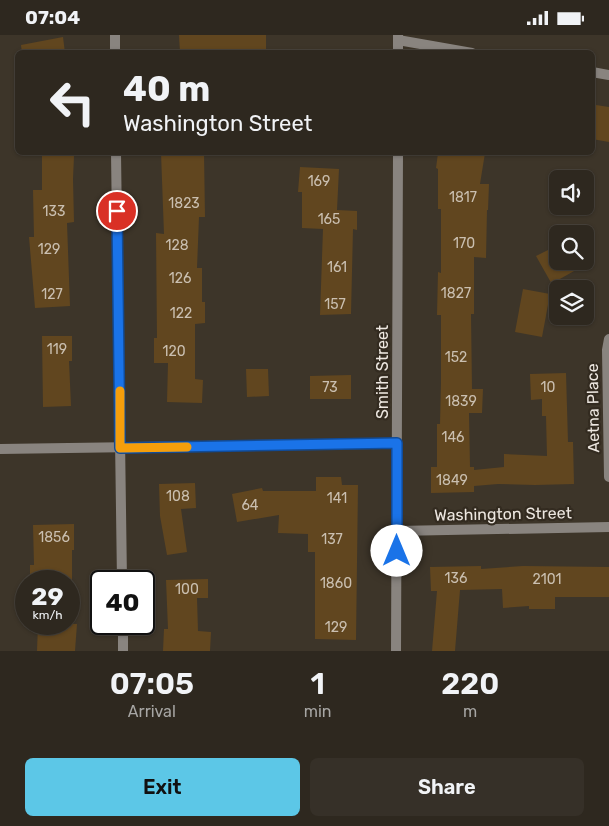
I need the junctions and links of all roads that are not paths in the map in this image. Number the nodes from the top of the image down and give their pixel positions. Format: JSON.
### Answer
{"nodes":[{"id":1,"x":115,"y":35,"type":"edge"},
{"id":2,"x":398,"y":38,"type":"edge"},
{"id":3,"x":115,"y":50,"type":"edge"},
{"id":4,"x":457,"y":50,"type":"edge"},
{"id":5,"x":595,"y":73,"type":"edge"},
{"id":6,"x":609,"y":75,"type":"edge"},
{"id":7,"x":116,"y":155,"type":"edge"},
{"id":8,"x":398,"y":155,"type":"edge"},
{"id":9,"x":609,"y":339,"type":"edge"},
{"id":10,"x":397,"y":443,"type":"junction"},
{"id":11,"x":120,"y":448,"type":"junction"},
{"id":12,"x":0,"y":449,"type":"edge"},
{"id":13,"x":609,"y":477,"type":"edge"},
{"id":14,"x":609,"y":527,"type":"edge"},
{"id":15,"x":397,"y":531,"type":"junction"},
{"id":16,"x":122,"y":570,"type":"edge"},
{"id":17,"x":123,"y":635,"type":"edge"},
{"id":18,"x":123,"y":651,"type":"edge"},
{"id":19,"x":396,"y":651,"type":"edge"}],
"edges":[{"from":1,"to":3,"type":"street"},
{"from":2,"to":4,"type":"street"},
{"from":5,"to":6,"type":"street"},
{"from":7,"to":11,"type":"street"},
{"from":8,"to":10,"type":"street","name":"Smith Street"},
{"from":9,"to":13,"type":"street","name":"Aetna Place"},
{"from":10,"to":11,"type":"street"},
{"from":10,"to":15,"type":"street","name":"Smith Street"},
{"from":11,"to":12,"type":"street"},
{"from":11,"to":16,"type":"street"},
{"from":14,"to":15,"type":"street","name":"Washington Street"},
{"from":15,"to":19,"type":"street","name":"Smith Street"},
{"from":17,"to":18,"type":"street"}]}
